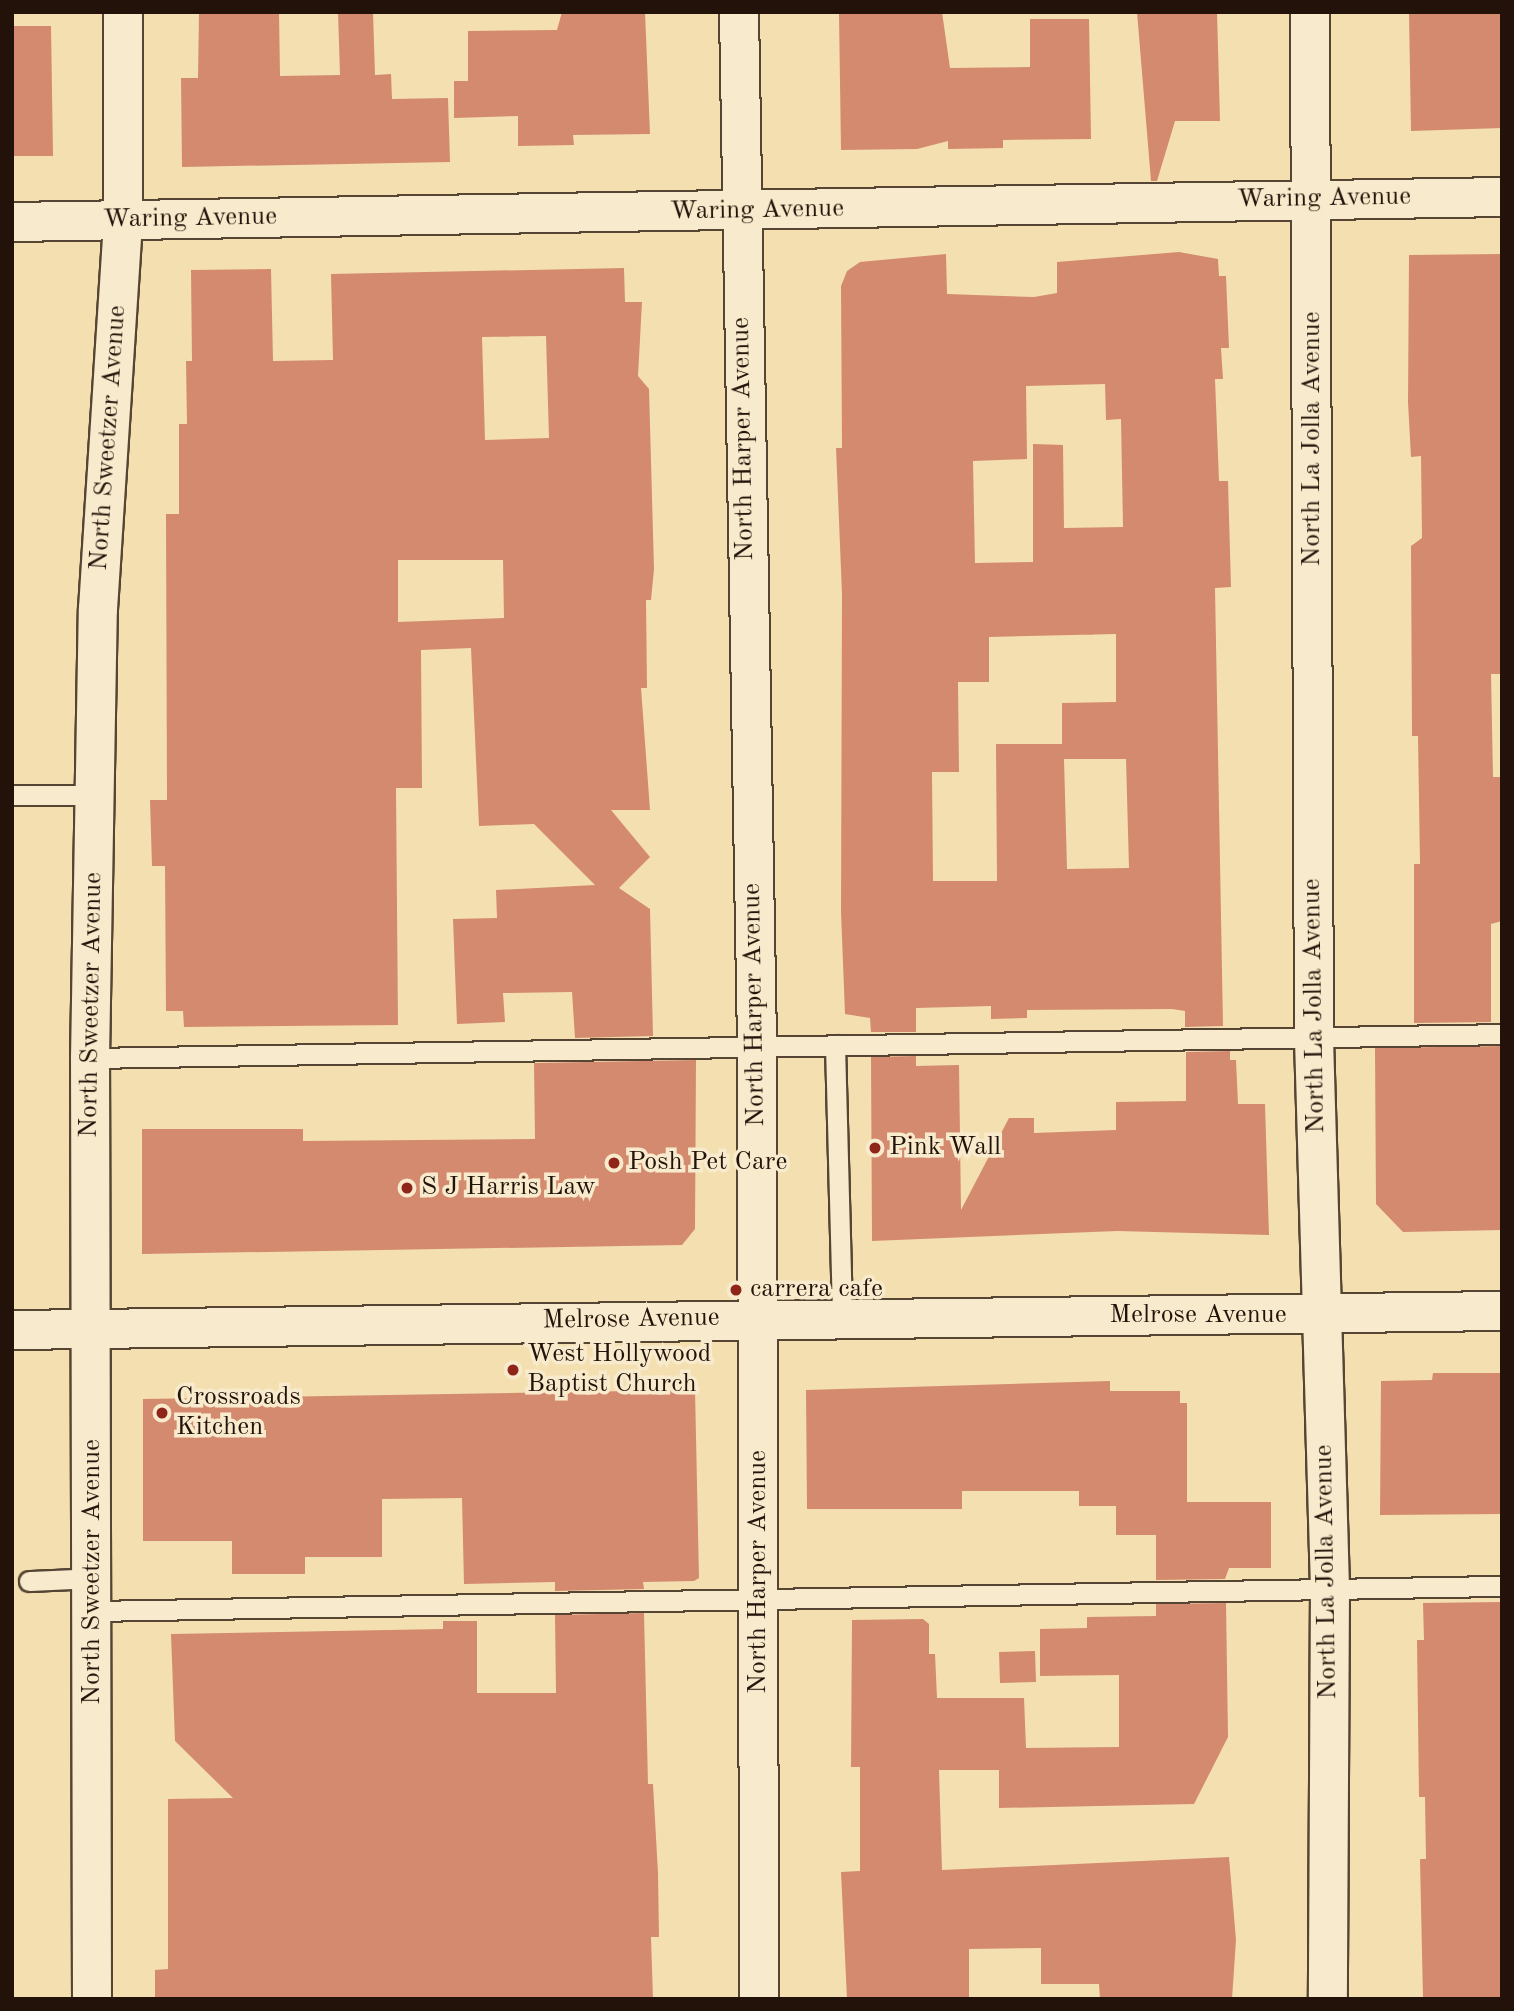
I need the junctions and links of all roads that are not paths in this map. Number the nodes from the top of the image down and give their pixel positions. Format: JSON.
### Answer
{"nodes":[{"id":1,"x":123,"y":12,"type":"edge"},
{"id":2,"x":740,"y":12,"type":"edge"},
{"id":3,"x":1310,"y":12,"type":"edge"},
{"id":4,"x":1502,"y":197,"type":"edge"},
{"id":5,"x":1312,"y":199,"type":"junction"},
{"id":6,"x":739,"y":211,"type":"junction"},
{"id":7,"x":123,"y":220,"type":"junction"},
{"id":8,"x":12,"y":222,"type":"edge"},
{"id":9,"x":12,"y":795,"type":"edge"},
{"id":10,"x":94,"y":795,"type":"junction"},
{"id":11,"x":1502,"y":1034,"type":"edge"},
{"id":12,"x":1314,"y":1039,"type":"junction"},
{"id":13,"x":757,"y":1045,"type":"junction"},
{"id":14,"x":835,"y":1045,"type":"junction"},
{"id":15,"x":90,"y":1058,"type":"junction"},
{"id":16,"x":1502,"y":1311,"type":"edge"},
{"id":17,"x":1321,"y":1316,"type":"junction"},
{"id":18,"x":842,"y":1317,"type":"junction"},
{"id":19,"x":758,"y":1318,"type":"junction"},
{"id":20,"x":12,"y":1330,"type":"edge"},
{"id":21,"x":91,"y":1330,"type":"junction"},
{"id":22,"x":29,"y":1581,"type":"dead end"},
{"id":23,"x":1502,"y":1586,"type":"edge"},
{"id":24,"x":1330,"y":1589,"type":"junction"},
{"id":25,"x":94,"y":1595,"type":"junction"},
{"id":26,"x":760,"y":1600,"type":"junction"},
{"id":27,"x":92,"y":1999,"type":"edge"},
{"id":28,"x":758,"y":1999,"type":"edge"},
{"id":29,"x":1328,"y":1999,"type":"edge"}],
"edges":[{"from":1,"to":7,"type":"street","name":"North Sweetzer Avenue"},
{"from":2,"to":6,"type":"street","name":"North Harper Avenue"},
{"from":3,"to":5,"type":"street","name":"North La Jolla Avenue"},
{"from":4,"to":5,"type":"street","name":"Waring Avenue"},
{"from":5,"to":6,"type":"street","name":"Waring Avenue"},
{"from":5,"to":12,"type":"street","name":"North La Jolla Avenue"},
{"from":6,"to":7,"type":"street","name":"Waring Avenue"},
{"from":6,"to":13,"type":"street","name":"North Harper Avenue"},
{"from":7,"to":8,"type":"street","name":"Waring Avenue"},
{"from":7,"to":10,"type":"street","name":"North Sweetzer Avenue"},
{"from":9,"to":10,"type":"lane"},
{"from":10,"to":15,"type":"street","name":"North Sweetzer Avenue"},
{"from":11,"to":12,"type":"lane"},
{"from":12,"to":14,"type":"lane"},
{"from":12,"to":17,"type":"street","name":"North La Jolla Avenue"},
{"from":13,"to":14,"type":"lane"},
{"from":13,"to":15,"type":"lane"},
{"from":13,"to":19,"type":"street","name":"North Harper Avenue"},
{"from":14,"to":18,"type":"lane"},
{"from":15,"to":21,"type":"street","name":"North Sweetzer Avenue"},
{"from":16,"to":17,"type":"street","name":"Melrose Avenue"},
{"from":17,"to":18,"type":"street","name":"Melrose Avenue"},
{"from":17,"to":24,"type":"street","name":"North La Jolla Avenue"},
{"from":18,"to":19,"type":"street","name":"Melrose Avenue"},
{"from":19,"to":21,"type":"street","name":"Melrose Avenue"},
{"from":19,"to":26,"type":"street","name":"North Harper Avenue"},
{"from":20,"to":21,"type":"street","name":"Melrose Avenue"},
{"from":21,"to":25,"type":"street","name":"North Sweetzer Avenue"},
{"from":22,"to":25,"type":"lane"},
{"from":23,"to":24,"type":"lane"},
{"from":24,"to":26,"type":"lane"},
{"from":24,"to":29,"type":"street","name":"North La Jolla Avenue"},
{"from":25,"to":26,"type":"lane"},
{"from":25,"to":27,"type":"street","name":"North Sweetzer Avenue"},
{"from":26,"to":28,"type":"street","name":"North Harper Avenue"}]}
